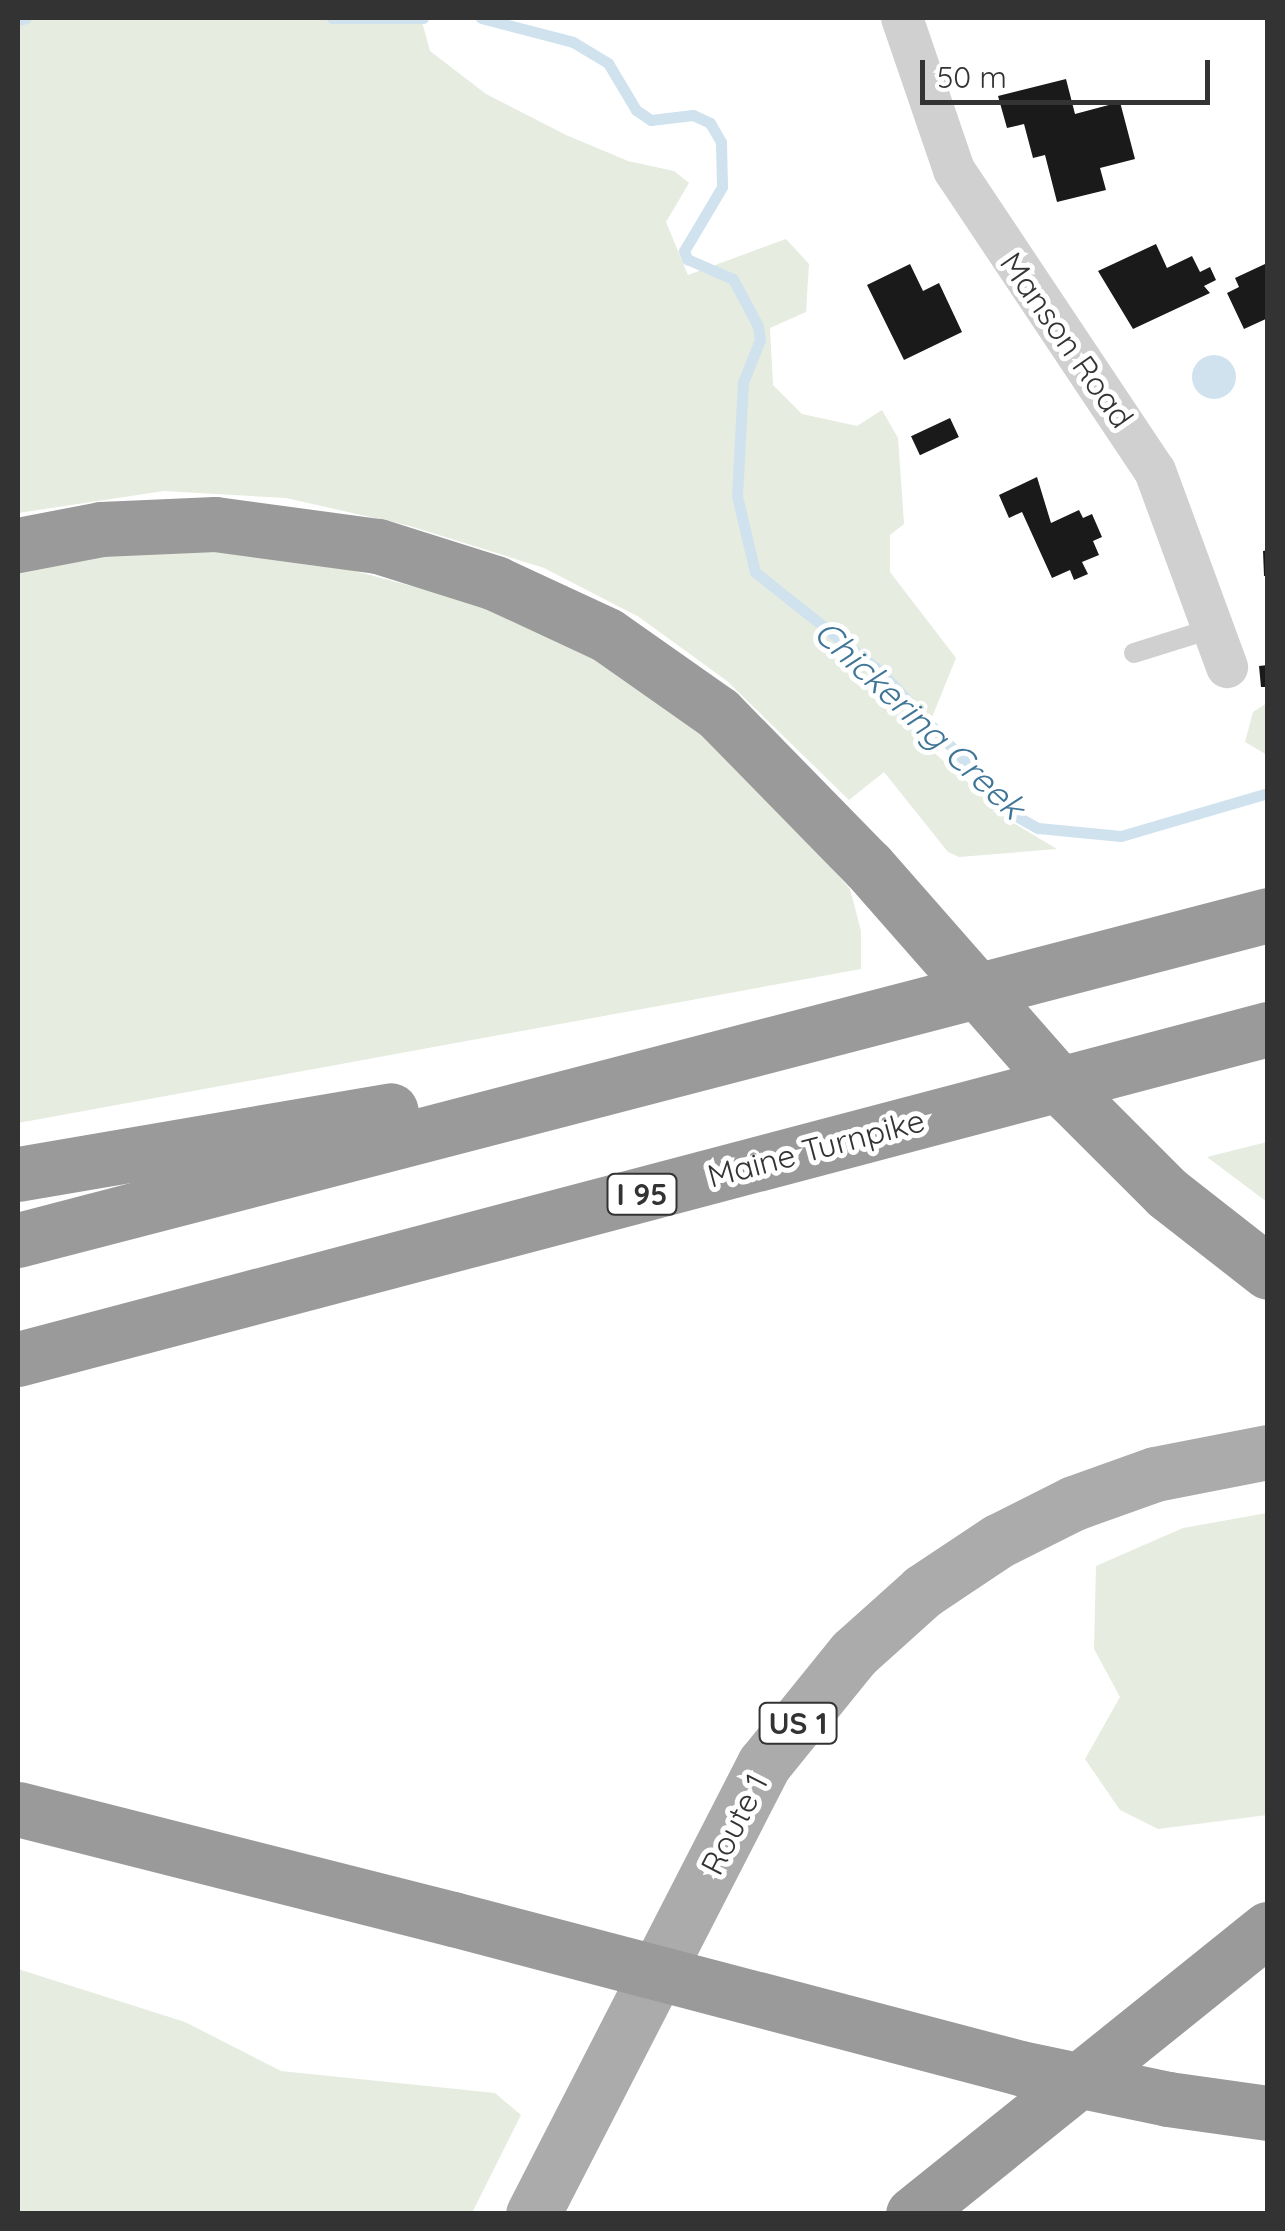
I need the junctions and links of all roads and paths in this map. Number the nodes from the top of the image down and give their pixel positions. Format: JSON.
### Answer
{"nodes":[{"id":1,"x":902,"y":18,"type":"edge"},
{"id":2,"x":18,"y":546,"type":"edge"},
{"id":3,"x":1220,"y":648,"type":"joint"},
{"id":4,"x":1134,"y":654,"type":"dead end"},
{"id":5,"x":1268,"y":915,"type":"edge"},
{"id":6,"x":1268,"y":1029,"type":"edge"},
{"id":7,"x":750,"y":1050,"type":"junction"},
{"id":8,"x":18,"y":1174,"type":"edge"},
{"id":9,"x":18,"y":1240,"type":"edge"},
{"id":10,"x":1268,"y":1272,"type":"edge"},
{"id":11,"x":18,"y":1359,"type":"edge"},
{"id":12,"x":1268,"y":1452,"type":"edge"},
{"id":13,"x":18,"y":1809,"type":"edge"},
{"id":14,"x":1268,"y":1928,"type":"edge"},
{"id":15,"x":1268,"y":2113,"type":"edge"},
{"id":16,"x":534,"y":2214,"type":"edge"},
{"id":17,"x":913,"y":2214,"type":"edge"}],
"edges":[{"from":1,"to":3,"type":"street","name":"Manson Road"},
{"from":2,"to":10,"type":"highway","bridge":true},
{"from":3,"to":4,"type":"lane"},
{"from":5,"to":7,"type":"highway"},
{"from":6,"to":11,"type":"highway","name":"Maine Turnpike","number":"I 95"},
{"from":7,"to":8,"type":"highway"},
{"from":7,"to":9,"type":"highway"},
{"from":12,"to":16,"type":"main road","name":"Route 1","number":"US 1"},
{"from":13,"to":15,"type":"highway","bridge":true},
{"from":14,"to":17,"type":"highway"}]}
